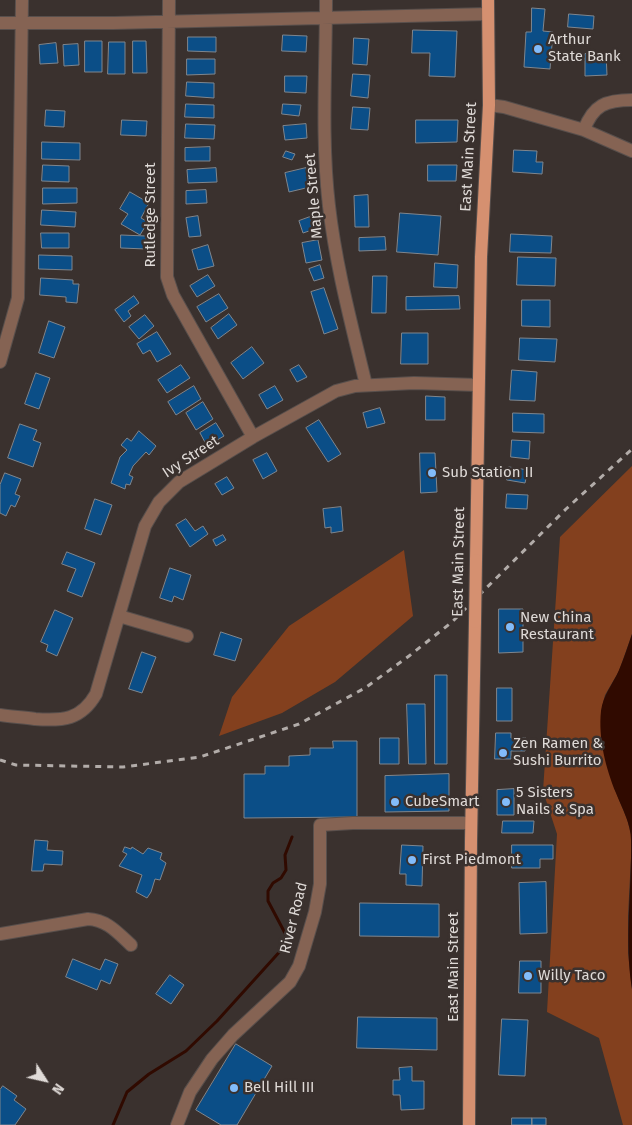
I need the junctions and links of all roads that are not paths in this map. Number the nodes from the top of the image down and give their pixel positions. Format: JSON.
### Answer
{"nodes":[{"id":1,"x":22,"y":0,"type":"edge"},
{"id":2,"x":169,"y":0,"type":"edge"},
{"id":3,"x":326,"y":0,"type":"edge"},
{"id":4,"x":488,"y":0,"type":"edge"},
{"id":5,"x":488,"y":14,"type":"junction"},
{"id":6,"x":326,"y":17,"type":"junction"},
{"id":7,"x":169,"y":21,"type":"junction"},
{"id":8,"x":0,"y":23,"type":"edge"},
{"id":9,"x":22,"y":23,"type":"junction"},
{"id":10,"x":632,"y":100,"type":"edge"},
{"id":11,"x":489,"y":105,"type":"junction"},
{"id":12,"x":584,"y":130,"type":"junction"},
{"id":13,"x":632,"y":151,"type":"edge"},
{"id":14,"x":0,"y":362,"type":"edge"},
{"id":15,"x":366,"y":385,"type":"junction"},
{"id":16,"x":478,"y":385,"type":"junction"},
{"id":17,"x":253,"y":437,"type":"junction"},
{"id":18,"x":119,"y":616,"type":"junction"},
{"id":19,"x":187,"y":636,"type":"dead end"},
{"id":20,"x":0,"y":715,"type":"edge"},
{"id":21,"x":471,"y":823,"type":"junction"},
{"id":22,"x":0,"y":934,"type":"edge"},
{"id":23,"x":131,"y":945,"type":"dead end"},
{"id":24,"x":176,"y":1125,"type":"edge"},
{"id":25,"x":469,"y":1125,"type":"edge"}],
"edges":[{"from":1,"to":9,"type":"street"},
{"from":2,"to":7,"type":"street","name":"Rutledge Street"},
{"from":3,"to":6,"type":"street","name":"Maple Street"},
{"from":4,"to":5,"type":"main road","name":"East Main Street"},
{"from":5,"to":6,"type":"street"},
{"from":5,"to":11,"type":"main road","name":"East Main Street"},
{"from":6,"to":7,"type":"street"},
{"from":6,"to":15,"type":"street","name":"Maple Street"},
{"from":7,"to":9,"type":"street"},
{"from":7,"to":17,"type":"street","name":"Rutledge Street"},
{"from":8,"to":9,"type":"street"},
{"from":9,"to":14,"type":"street"},
{"from":10,"to":12,"type":"street"},
{"from":11,"to":12,"type":"street"},
{"from":11,"to":16,"type":"main road","name":"East Main Street"},
{"from":12,"to":13,"type":"street"},
{"from":15,"to":16,"type":"street","name":"Ivy Street"},
{"from":15,"to":17,"type":"street","name":"Ivy Street"},
{"from":16,"to":21,"type":"main road","name":"East Main Street","bridge":true},
{"from":17,"to":18,"type":"street","name":"Ivy Street"},
{"from":18,"to":19,"type":"street"},
{"from":18,"to":20,"type":"street","name":"Ivy Street"},
{"from":21,"to":24,"type":"street","name":"River Road"},
{"from":21,"to":25,"type":"main road","name":"East Main Street"},
{"from":22,"to":23,"type":"street"}]}
